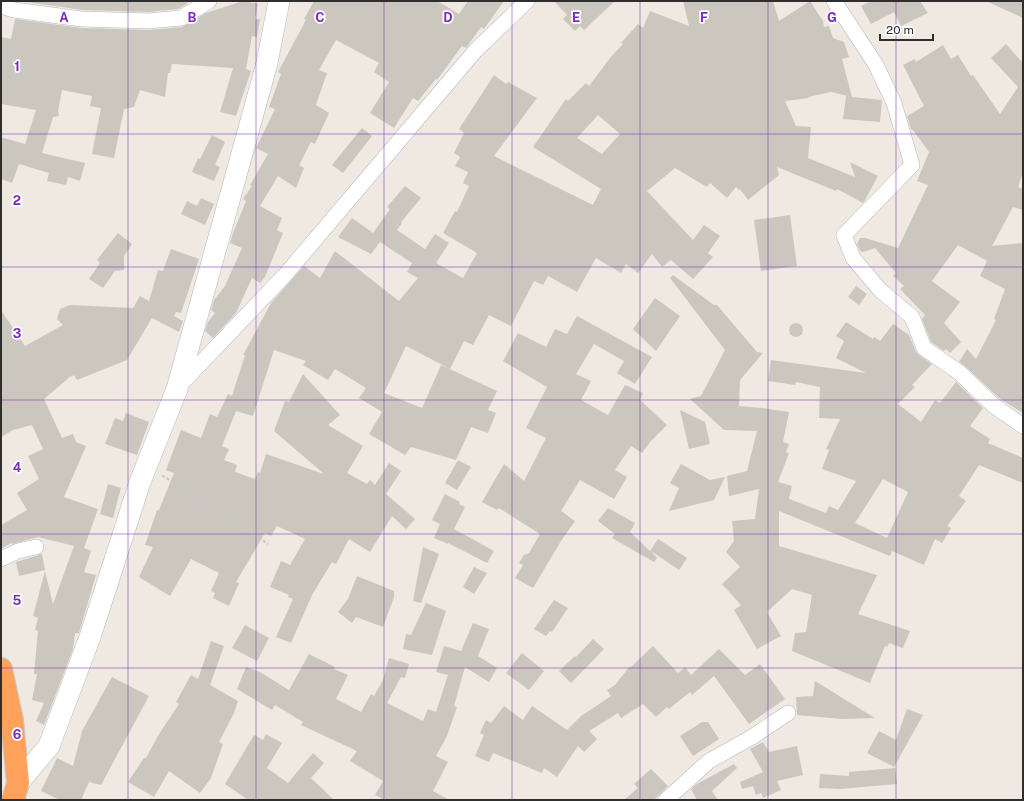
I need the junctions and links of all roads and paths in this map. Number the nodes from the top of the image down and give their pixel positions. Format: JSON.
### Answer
{"nodes":[{"id":1,"x":209,"y":1,"type":"edge"},
{"id":2,"x":279,"y":1,"type":"edge"},
{"id":3,"x":527,"y":1,"type":"edge"},
{"id":4,"x":834,"y":1,"type":"edge"},
{"id":5,"x":1,"y":6,"type":"edge"},
{"id":6,"x":177,"y":389,"type":"junction"},
{"id":7,"x":1023,"y":426,"type":"edge"},
{"id":8,"x":140,"y":482,"type":"junction"},
{"id":9,"x":268,"y":544,"type":"dead end"},
{"id":10,"x":36,"y":547,"type":"dead end"},
{"id":11,"x":1,"y":560,"type":"edge"},
{"id":12,"x":1,"y":669,"type":"edge"},
{"id":13,"x":788,"y":713,"type":"dead end"},
{"id":14,"x":15,"y":792,"type":"edge"},
{"id":15,"x":666,"y":800,"type":"edge"}],
"edges":[{"from":1,"to":5,"type":"street"},
{"from":2,"to":6,"type":"street"},
{"from":3,"to":6,"type":"street"},
{"from":4,"to":7,"type":"street"},
{"from":6,"to":8,"type":"street"},
{"from":8,"to":9,"type":"path"},
{"from":8,"to":14,"type":"street"},
{"from":10,"to":11,"type":"street"},
{"from":12,"to":14,"type":"highway"},
{"from":13,"to":15,"type":"street"}]}
